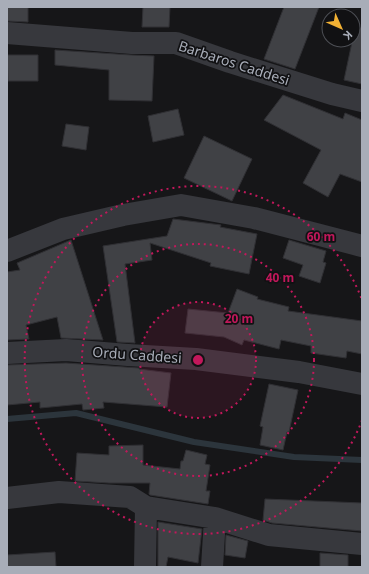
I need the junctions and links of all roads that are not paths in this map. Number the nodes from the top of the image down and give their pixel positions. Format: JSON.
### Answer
{"nodes":[{"id":1,"x":7,"y":33,"type":"edge"},
{"id":2,"x":362,"y":101,"type":"edge"},
{"id":3,"x":362,"y":246,"type":"edge"},
{"id":4,"x":7,"y":251,"type":"edge"},
{"id":5,"x":7,"y":352,"type":"edge"},
{"id":6,"x":362,"y":384,"type":"edge"},
{"id":7,"x":7,"y":498,"type":"edge"},
{"id":8,"x":146,"y":507,"type":"junction"},
{"id":9,"x":215,"y":518,"type":"junction"},
{"id":10,"x":362,"y":544,"type":"edge"},
{"id":11,"x":145,"y":567,"type":"edge"},
{"id":12,"x":212,"y":567,"type":"edge"}],
"edges":[{"from":1,"to":2,"type":"street","name":"Barbaros Caddesi"},
{"from":3,"to":4,"type":"street"},
{"from":5,"to":6,"type":"street","name":"Ordu Caddesi"},
{"from":7,"to":8,"type":"street"},
{"from":8,"to":9,"type":"street"},
{"from":8,"to":11,"type":"street"},
{"from":9,"to":10,"type":"street"},
{"from":9,"to":12,"type":"street"}]}
